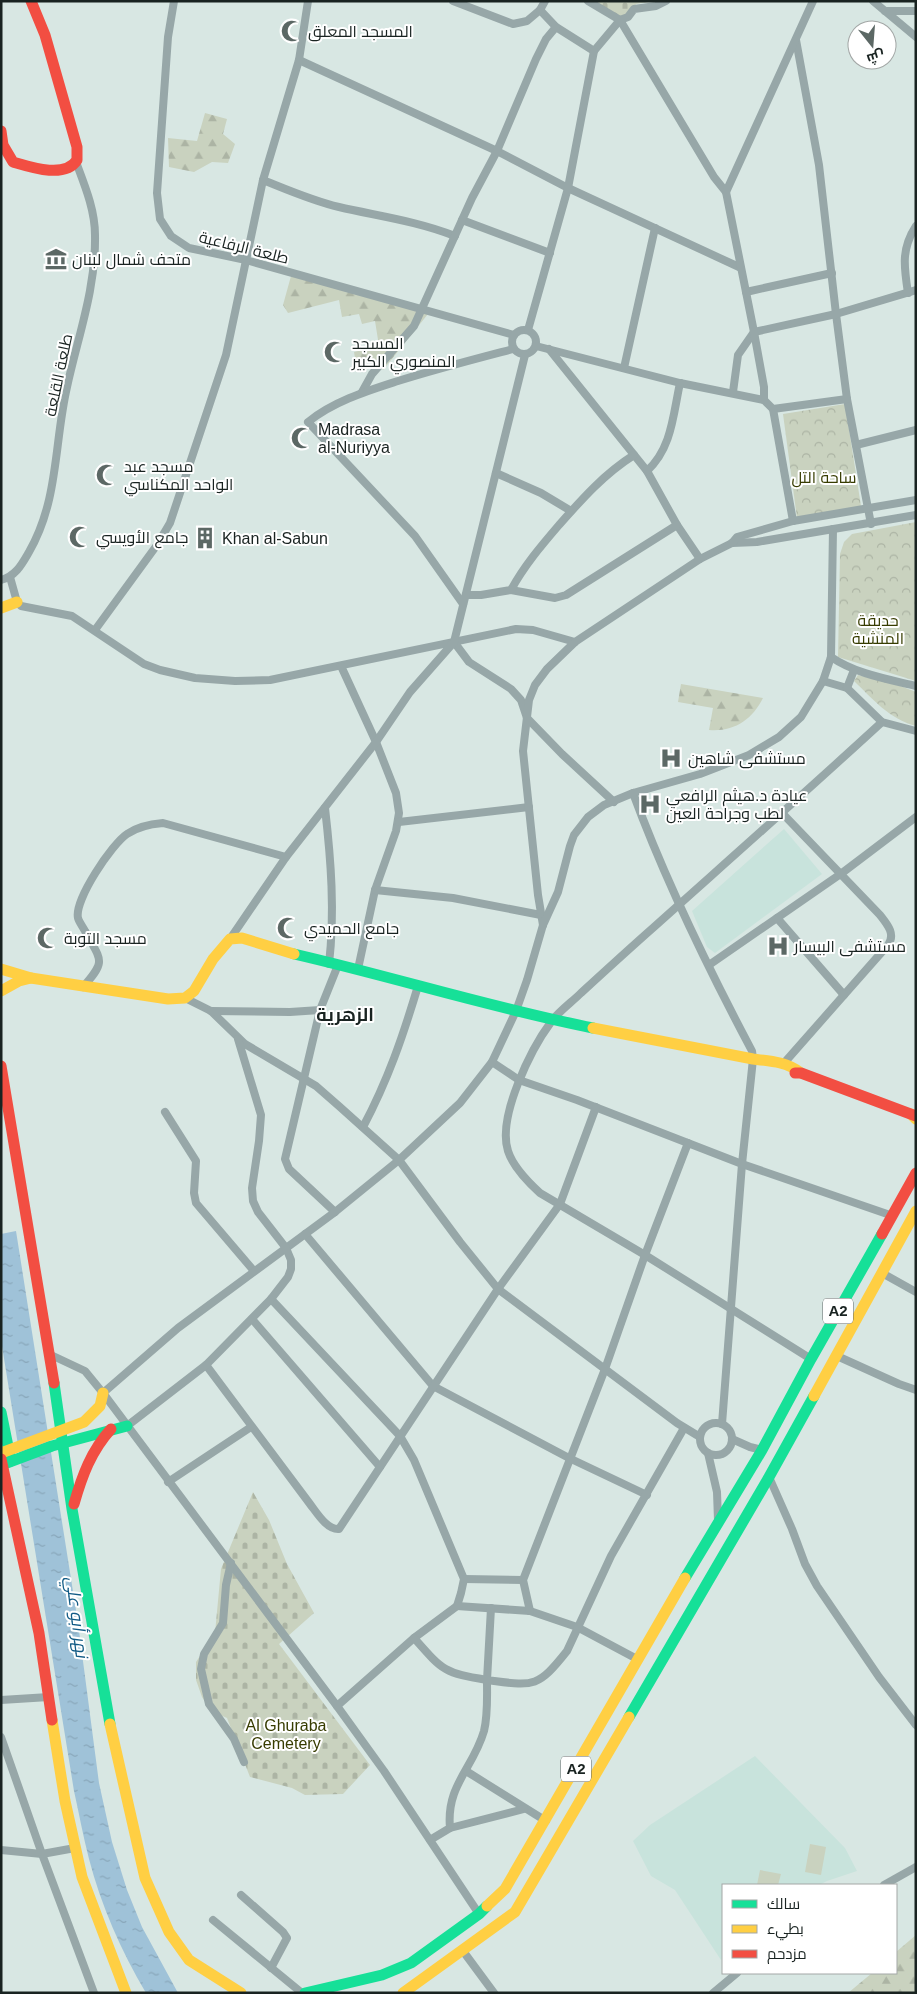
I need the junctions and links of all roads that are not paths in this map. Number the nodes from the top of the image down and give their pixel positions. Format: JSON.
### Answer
{"nodes":[{"id":1,"x":31,"y":1,"type":"edge"},
{"id":2,"x":174,"y":1,"type":"edge"},
{"id":3,"x":308,"y":1,"type":"edge"},
{"id":4,"x":453,"y":1,"type":"edge"},
{"id":5,"x":545,"y":1,"type":"edge"},
{"id":6,"x":588,"y":1,"type":"edge"},
{"id":7,"x":666,"y":1,"type":"edge"},
{"id":8,"x":813,"y":1,"type":"edge"},
{"id":9,"x":873,"y":1,"type":"edge"},
{"id":10,"x":540,"y":10,"type":"junction"},
{"id":11,"x":886,"y":11,"type":"junction"},
{"id":12,"x":916,"y":11,"type":"edge"},
{"id":13,"x":620,"y":20,"type":"junction"},
{"id":14,"x":556,"y":27,"type":"junction"},
{"id":15,"x":916,"y":37,"type":"edge"},
{"id":16,"x":796,"y":40,"type":"junction"},
{"id":17,"x":594,"y":51,"type":"junction"},
{"id":18,"x":299,"y":60,"type":"junction"},
{"id":19,"x":1,"y":131,"type":"edge"},
{"id":20,"x":497,"y":151,"type":"junction"},
{"id":21,"x":76,"y":162,"type":"junction"},
{"id":22,"x":263,"y":180,"type":"junction"},
{"id":23,"x":568,"y":188,"type":"junction"},
{"id":24,"x":726,"y":192,"type":"junction"},
{"id":25,"x":462,"y":220,"type":"junction"},
{"id":26,"x":916,"y":226,"type":"edge"},
{"id":27,"x":655,"y":228,"type":"junction"},
{"id":28,"x":455,"y":236,"type":"junction"},
{"id":29,"x":550,"y":253,"type":"junction"},
{"id":30,"x":246,"y":260,"type":"junction"},
{"id":31,"x":739,"y":267,"type":"junction"},
{"id":32,"x":832,"y":273,"type":"junction"},
{"id":33,"x":746,"y":292,"type":"junction"},
{"id":34,"x":912,"y":292,"type":"edge"},
{"id":35,"x":422,"y":310,"type":"junction"},
{"id":36,"x":836,"y":314,"type":"junction"},
{"id":37,"x":528,"y":330,"type":"junction"},
{"id":38,"x":754,"y":332,"type":"junction"},
{"id":39,"x":514,"y":336,"type":"junction"},
{"id":40,"x":536,"y":346,"type":"junction"},
{"id":41,"x":549,"y":348,"type":"junction"},
{"id":42,"x":513,"y":349,"type":"junction"},
{"id":43,"x":525,"y":355,"type":"junction"},
{"id":44,"x":624,"y":368,"type":"junction"},
{"id":45,"x":680,"y":383,"type":"junction"},
{"id":46,"x":362,"y":392,"type":"junction"},
{"id":47,"x":733,"y":392,"type":"junction"},
{"id":48,"x":847,"y":399,"type":"junction"},
{"id":49,"x":764,"y":400,"type":"junction"},
{"id":50,"x":773,"y":409,"type":"junction"},
{"id":51,"x":916,"y":430,"type":"edge"},
{"id":52,"x":856,"y":445,"type":"junction"},
{"id":53,"x":634,"y":456,"type":"junction"},
{"id":54,"x":647,"y":471,"type":"junction"},
{"id":55,"x":496,"y":473,"type":"junction"},
{"id":56,"x":916,"y":500,"type":"edge"},
{"id":57,"x":868,"y":509,"type":"junction"},
{"id":58,"x":571,"y":511,"type":"junction"},
{"id":59,"x":916,"y":515,"type":"edge"},
{"id":60,"x":793,"y":522,"type":"junction"},
{"id":61,"x":870,"y":524,"type":"junction"},
{"id":62,"x":677,"y":525,"type":"junction"},
{"id":63,"x":833,"y":529,"type":"junction"},
{"id":64,"x":732,"y":543,"type":"junction"},
{"id":65,"x":700,"y":559,"type":"junction"},
{"id":66,"x":10,"y":577,"type":"junction"},
{"id":67,"x":1,"y":580,"type":"edge"},
{"id":68,"x":511,"y":590,"type":"junction"},
{"id":69,"x":466,"y":595,"type":"junction"},
{"id":70,"x":17,"y":602,"type":"junction"},
{"id":71,"x":463,"y":604,"type":"junction"},
{"id":72,"x":1,"y":608,"type":"edge"},
{"id":73,"x":95,"y":630,"type":"junction"},
{"id":74,"x":454,"y":642,"type":"junction"},
{"id":75,"x":575,"y":642,"type":"junction"},
{"id":76,"x":831,"y":657,"type":"junction"},
{"id":77,"x":341,"y":666,"type":"junction"},
{"id":78,"x":854,"y":670,"type":"junction"},
{"id":79,"x":823,"y":681,"type":"junction"},
{"id":80,"x":916,"y":686,"type":"edge"},
{"id":81,"x":847,"y":688,"type":"junction"},
{"id":82,"x":527,"y":718,"type":"junction"},
{"id":83,"x":882,"y":722,"type":"junction"},
{"id":84,"x":916,"y":731,"type":"edge"},
{"id":85,"x":376,"y":742,"type":"junction"},
{"id":86,"x":634,"y":793,"type":"junction"},
{"id":87,"x":614,"y":802,"type":"junction"},
{"id":88,"x":529,"y":807,"type":"junction"},
{"id":89,"x":326,"y":808,"type":"junction"},
{"id":90,"x":783,"y":814,"type":"junction"},
{"id":91,"x":916,"y":817,"type":"edge"},
{"id":92,"x":399,"y":822,"type":"junction"},
{"id":93,"x":286,"y":858,"type":"junction"},
{"id":94,"x":842,"y":873,"type":"junction"},
{"id":95,"x":375,"y":890,"type":"junction"},
{"id":96,"x":680,"y":904,"type":"junction"},
{"id":97,"x":542,"y":915,"type":"junction"},
{"id":98,"x":776,"y":918,"type":"junction"},
{"id":99,"x":543,"y":924,"type":"junction"},
{"id":100,"x":230,"y":939,"type":"junction"},
{"id":101,"x":334,"y":964,"type":"junction"},
{"id":102,"x":710,"y":965,"type":"junction"},
{"id":103,"x":1,"y":969,"type":"edge"},
{"id":104,"x":358,"y":969,"type":"junction"},
{"id":105,"x":31,"y":978,"type":"junction"},
{"id":106,"x":418,"y":986,"type":"junction"},
{"id":107,"x":83,"y":987,"type":"junction"},
{"id":108,"x":1,"y":991,"type":"edge"},
{"id":109,"x":844,"y":995,"type":"junction"},
{"id":110,"x":185,"y":998,"type":"junction"},
{"id":111,"x":320,"y":1010,"type":"junction"},
{"id":112,"x":211,"y":1011,"type":"junction"},
{"id":113,"x":516,"y":1011,"type":"junction"},
{"id":114,"x":552,"y":1020,"type":"junction"},
{"id":115,"x":238,"y":1039,"type":"junction"},
{"id":116,"x":753,"y":1059,"type":"junction"},
{"id":117,"x":492,"y":1062,"type":"junction"},
{"id":118,"x":785,"y":1062,"type":"junction"},
{"id":119,"x":1,"y":1066,"type":"edge"},
{"id":120,"x":802,"y":1073,"type":"junction"},
{"id":121,"x":304,"y":1080,"type":"junction"},
{"id":122,"x":519,"y":1080,"type":"junction"},
{"id":123,"x":596,"y":1107,"type":"junction"},
{"id":124,"x":165,"y":1112,"type":"dead end"},
{"id":125,"x":914,"y":1116,"type":"edge"},
{"id":126,"x":363,"y":1127,"type":"junction"},
{"id":127,"x":688,"y":1143,"type":"junction"},
{"id":128,"x":399,"y":1160,"type":"junction"},
{"id":129,"x":742,"y":1164,"type":"junction"},
{"id":130,"x":916,"y":1173,"type":"edge"},
{"id":131,"x":560,"y":1204,"type":"junction"},
{"id":132,"x":334,"y":1212,"type":"junction"},
{"id":133,"x":894,"y":1216,"type":"junction"},
{"id":134,"x":914,"y":1216,"type":"edge"},
{"id":135,"x":305,"y":1234,"type":"junction"},
{"id":136,"x":286,"y":1248,"type":"junction"},
{"id":137,"x":646,"y":1255,"type":"junction"},
{"id":138,"x":254,"y":1271,"type":"junction"},
{"id":139,"x":882,"y":1273,"type":"junction"},
{"id":140,"x":498,"y":1288,"type":"junction"},
{"id":141,"x":916,"y":1292,"type":"edge"},
{"id":142,"x":271,"y":1299,"type":"junction"},
{"id":143,"x":731,"y":1308,"type":"junction"},
{"id":144,"x":252,"y":1318,"type":"junction"},
{"id":145,"x":51,"y":1355,"type":"junction"},
{"id":146,"x":837,"y":1356,"type":"junction"},
{"id":147,"x":810,"y":1359,"type":"junction"},
{"id":148,"x":206,"y":1365,"type":"junction"},
{"id":149,"x":605,"y":1369,"type":"junction"},
{"id":150,"x":432,"y":1386,"type":"junction"},
{"id":151,"x":916,"y":1390,"type":"edge"},
{"id":152,"x":103,"y":1393,"type":"junction"},
{"id":153,"x":1,"y":1412,"type":"edge"},
{"id":154,"x":722,"y":1424,"type":"junction"},
{"id":155,"x":127,"y":1426,"type":"junction"},
{"id":156,"x":251,"y":1427,"type":"junction"},
{"id":157,"x":684,"y":1428,"type":"junction"},
{"id":158,"x":112,"y":1429,"type":"junction"},
{"id":159,"x":56,"y":1432,"type":"junction"},
{"id":160,"x":400,"y":1436,"type":"junction"},
{"id":161,"x":700,"y":1437,"type":"junction"},
{"id":162,"x":732,"y":1439,"type":"junction"},
{"id":163,"x":57,"y":1445,"type":"junction"},
{"id":164,"x":762,"y":1450,"type":"junction"},
{"id":165,"x":708,"y":1453,"type":"junction"},
{"id":166,"x":7,"y":1457,"type":"edge"},
{"id":167,"x":569,"y":1458,"type":"junction"},
{"id":168,"x":380,"y":1467,"type":"junction"},
{"id":169,"x":769,"y":1477,"type":"junction"},
{"id":170,"x":168,"y":1482,"type":"junction"},
{"id":171,"x":647,"y":1495,"type":"junction"},
{"id":172,"x":1,"y":1501,"type":"edge"},
{"id":173,"x":72,"y":1508,"type":"junction"},
{"id":174,"x":17,"y":1525,"type":"junction"},
{"id":175,"x":717,"y":1528,"type":"junction"},
{"id":176,"x":231,"y":1564,"type":"junction"},
{"id":177,"x":464,"y":1579,"type":"junction"},
{"id":178,"x":523,"y":1580,"type":"junction"},
{"id":179,"x":457,"y":1606,"type":"junction"},
{"id":180,"x":491,"y":1608,"type":"junction"},
{"id":181,"x":530,"y":1611,"type":"junction"},
{"id":182,"x":577,"y":1627,"type":"junction"},
{"id":183,"x":414,"y":1638,"type":"junction"},
{"id":184,"x":637,"y":1659,"type":"junction"},
{"id":185,"x":487,"y":1680,"type":"junction"},
{"id":186,"x":49,"y":1697,"type":"junction"},
{"id":187,"x":1,"y":1700,"type":"edge"},
{"id":188,"x":337,"y":1706,"type":"junction"},
{"id":189,"x":916,"y":1725,"type":"edge"},
{"id":190,"x":1,"y":1737,"type":"edge"},
{"id":191,"x":244,"y":1762,"type":"dead end"},
{"id":192,"x":466,"y":1771,"type":"junction"},
{"id":193,"x":524,"y":1809,"type":"junction"},
{"id":194,"x":544,"y":1825,"type":"junction"},
{"id":195,"x":450,"y":1828,"type":"junction"},
{"id":196,"x":430,"y":1840,"type":"junction"},
{"id":197,"x":558,"y":1840,"type":"junction"},
{"id":198,"x":74,"y":1848,"type":"junction"},
{"id":199,"x":1,"y":1850,"type":"edge"},
{"id":200,"x":42,"y":1854,"type":"junction"},
{"id":201,"x":916,"y":1867,"type":"edge"},
{"id":202,"x":886,"y":1884,"type":"edge"},
{"id":203,"x":241,"y":1895,"type":"dead end"},
{"id":204,"x":479,"y":1914,"type":"junction"},
{"id":205,"x":213,"y":1920,"type":"dead end"},
{"id":206,"x":462,"y":1951,"type":"junction"},
{"id":207,"x":271,"y":1968,"type":"junction"},
{"id":208,"x":736,"y":1974,"type":"edge"},
{"id":209,"x":94,"y":1993,"type":"edge"},
{"id":210,"x":126,"y":1993,"type":"edge"},
{"id":211,"x":240,"y":1993,"type":"edge"},
{"id":212,"x":303,"y":1993,"type":"edge"},
{"id":213,"x":403,"y":1993,"type":"edge"},
{"id":214,"x":494,"y":1993,"type":"edge"},
{"id":215,"x":713,"y":1993,"type":"edge"}],
"edges":[{"from":1,"to":21,"type":"main road"},
{"from":2,"to":30,"type":"street","name":"طلعة الرفاعية"},
{"from":3,"to":18,"type":"street"},
{"from":4,"to":10,"type":"street"},
{"from":5,"to":10,"type":"street"},
{"from":6,"to":13,"type":"street"},
{"from":7,"to":13,"type":"street"},
{"from":8,"to":16,"type":"street"},
{"from":9,"to":11,"type":"street"},
{"from":10,"to":14,"type":"street"},
{"from":11,"to":12,"type":"street"},
{"from":11,"to":15,"type":"street"},
{"from":13,"to":17,"type":"street"},
{"from":13,"to":24,"type":"street"},
{"from":14,"to":17,"type":"street"},
{"from":14,"to":20,"type":"street"},
{"from":16,"to":24,"type":"street"},
{"from":16,"to":32,"type":"street"},
{"from":17,"to":23,"type":"street"},
{"from":18,"to":20,"type":"street"},
{"from":18,"to":22,"type":"street"},
{"from":19,"to":21,"type":"main road"},
{"from":20,"to":23,"type":"street"},
{"from":20,"to":25,"type":"street"},
{"from":21,"to":66,"type":"street","name":"طلعة القلعة"},
{"from":22,"to":28,"type":"street"},
{"from":22,"to":30,"type":"street"},
{"from":23,"to":27,"type":"street"},
{"from":23,"to":29,"type":"street"},
{"from":24,"to":31,"type":"street"},
{"from":25,"to":28,"type":"street"},
{"from":25,"to":29,"type":"street"},
{"from":26,"to":34,"type":"street"},
{"from":27,"to":31,"type":"street"},
{"from":27,"to":44,"type":"street"},
{"from":28,"to":35,"type":"street"},
{"from":29,"to":37,"type":"street"},
{"from":30,"to":35,"type":"street","name":"طلعة الرفاعية"},
{"from":30,"to":73,"type":"street"},
{"from":31,"to":33,"type":"street"},
{"from":32,"to":33,"type":"street"},
{"from":32,"to":36,"type":"street"},
{"from":33,"to":38,"type":"street"},
{"from":34,"to":36,"type":"street"},
{"from":35,"to":39,"type":"street","name":"طلعة الرفاعية"},
{"from":35,"to":46,"type":"street"},
{"from":36,"to":38,"type":"street"},
{"from":36,"to":48,"type":"street"},
{"from":37,"to":39,"type":"street"},
{"from":37,"to":40,"type":"street"},
{"from":38,"to":47,"type":"street"},
{"from":38,"to":49,"type":"street"},
{"from":39,"to":42,"type":"street"},
{"from":40,"to":41,"type":"street"},
{"from":40,"to":43,"type":"street"},
{"from":41,"to":44,"type":"street"},
{"from":41,"to":53,"type":"street"},
{"from":42,"to":43,"type":"street"},
{"from":42,"to":46,"type":"street"},
{"from":43,"to":55,"type":"street"},
{"from":44,"to":45,"type":"street"},
{"from":45,"to":47,"type":"street"},
{"from":45,"to":54,"type":"street"},
{"from":46,"to":71,"type":"street"},
{"from":47,"to":49,"type":"street"},
{"from":48,"to":50,"type":"street"},
{"from":48,"to":52,"type":"street"},
{"from":49,"to":50,"type":"street"},
{"from":50,"to":60,"type":"street"},
{"from":51,"to":52,"type":"street"},
{"from":52,"to":57,"type":"street"},
{"from":53,"to":54,"type":"street"},
{"from":53,"to":58,"type":"street"},
{"from":54,"to":62,"type":"street"},
{"from":55,"to":58,"type":"street"},
{"from":55,"to":69,"type":"street"},
{"from":56,"to":57,"type":"street"},
{"from":57,"to":60,"type":"street"},
{"from":57,"to":61,"type":"street"},
{"from":58,"to":68,"type":"street"},
{"from":59,"to":61,"type":"street"},
{"from":60,"to":64,"type":"street"},
{"from":61,"to":63,"type":"street"},
{"from":62,"to":65,"type":"street"},
{"from":62,"to":68,"type":"street"},
{"from":63,"to":64,"type":"street"},
{"from":63,"to":76,"type":"street"},
{"from":64,"to":65,"type":"street"},
{"from":65,"to":75,"type":"street"},
{"from":66,"to":67,"type":"street"},
{"from":66,"to":70,"type":"street"},
{"from":68,"to":69,"type":"street"},
{"from":69,"to":71,"type":"street"},
{"from":70,"to":72,"type":"main road"},
{"from":70,"to":73,"type":"street"},
{"from":71,"to":74,"type":"street"},
{"from":73,"to":77,"type":"street"},
{"from":74,"to":75,"type":"street"},
{"from":74,"to":77,"type":"street"},
{"from":74,"to":82,"type":"street"},
{"from":74,"to":85,"type":"street"},
{"from":75,"to":82,"type":"street"},
{"from":76,"to":78,"type":"street"},
{"from":76,"to":79,"type":"street"},
{"from":77,"to":85,"type":"street"},
{"from":78,"to":80,"type":"street"},
{"from":78,"to":81,"type":"street"},
{"from":79,"to":81,"type":"street"},
{"from":79,"to":86,"type":"street"},
{"from":81,"to":83,"type":"street"},
{"from":82,"to":87,"type":"street"},
{"from":82,"to":88,"type":"street"},
{"from":83,"to":84,"type":"street"},
{"from":83,"to":90,"type":"street"},
{"from":85,"to":89,"type":"street"},
{"from":85,"to":92,"type":"street"},
{"from":86,"to":87,"type":"street"},
{"from":86,"to":96,"type":"street"},
{"from":87,"to":99,"type":"street"},
{"from":88,"to":92,"type":"street"},
{"from":88,"to":97,"type":"street"},
{"from":89,"to":93,"type":"street"},
{"from":89,"to":101,"type":"street"},
{"from":90,"to":94,"type":"street"},
{"from":90,"to":96,"type":"street"},
{"from":91,"to":94,"type":"street"},
{"from":92,"to":95,"type":"street"},
{"from":93,"to":100,"type":"street"},
{"from":93,"to":107,"type":"street"},
{"from":94,"to":98,"type":"street"},
{"from":94,"to":109,"type":"street"},
{"from":95,"to":97,"type":"street"},
{"from":95,"to":104,"type":"street"},
{"from":96,"to":102,"type":"street"},
{"from":96,"to":114,"type":"street"},
{"from":97,"to":99,"type":"street"},
{"from":98,"to":102,"type":"street"},
{"from":98,"to":109,"type":"street"},
{"from":99,"to":113,"type":"street"},
{"from":100,"to":101,"type":"main road"},
{"from":100,"to":110,"type":"main road"},
{"from":101,"to":104,"type":"main road"},
{"from":101,"to":111,"type":"street"},
{"from":102,"to":116,"type":"street"},
{"from":103,"to":105,"type":"main road"},
{"from":104,"to":106,"type":"main road"},
{"from":105,"to":107,"type":"main road"},
{"from":105,"to":108,"type":"main road"},
{"from":106,"to":113,"type":"main road"},
{"from":106,"to":126,"type":"street"},
{"from":107,"to":110,"type":"main road"},
{"from":109,"to":118,"type":"street"},
{"from":110,"to":112,"type":"street"},
{"from":111,"to":112,"type":"street"},
{"from":111,"to":121,"type":"street"},
{"from":112,"to":115,"type":"street"},
{"from":113,"to":114,"type":"main road"},
{"from":113,"to":117,"type":"street"},
{"from":114,"to":116,"type":"main road"},
{"from":114,"to":122,"type":"street"},
{"from":115,"to":121,"type":"street"},
{"from":115,"to":136,"type":"street"},
{"from":116,"to":118,"type":"main road"},
{"from":116,"to":120,"type":"main road"},
{"from":116,"to":129,"type":"street"},
{"from":117,"to":122,"type":"street"},
{"from":117,"to":128,"type":"street"},
{"from":118,"to":120,"type":"main road"},
{"from":119,"to":145,"type":"main road"},
{"from":120,"to":125,"type":"main road"},
{"from":121,"to":126,"type":"street"},
{"from":121,"to":132,"type":"street"},
{"from":122,"to":123,"type":"street"},
{"from":122,"to":131,"type":"street"},
{"from":123,"to":127,"type":"street"},
{"from":123,"to":131,"type":"street"},
{"from":124,"to":138,"type":"street"},
{"from":126,"to":128,"type":"street"},
{"from":127,"to":129,"type":"street"},
{"from":127,"to":137,"type":"street"},
{"from":128,"to":132,"type":"street"},
{"from":128,"to":140,"type":"street"},
{"from":129,"to":133,"type":"street"},
{"from":129,"to":143,"type":"street"},
{"from":130,"to":133,"type":"main road","number":"A2"},
{"from":131,"to":137,"type":"street"},
{"from":131,"to":140,"type":"street"},
{"from":132,"to":135,"type":"street"},
{"from":133,"to":147,"type":"main road","number":"A2"},
{"from":134,"to":139,"type":"main road","number":"A2"},
{"from":135,"to":136,"type":"street"},
{"from":135,"to":150,"type":"street"},
{"from":136,"to":138,"type":"street"},
{"from":136,"to":142,"type":"street"},
{"from":137,"to":143,"type":"street"},
{"from":137,"to":149,"type":"street"},
{"from":138,"to":152,"type":"street"},
{"from":139,"to":141,"type":"street"},
{"from":139,"to":146,"type":"main road","number":"A2"},
{"from":140,"to":149,"type":"street"},
{"from":140,"to":150,"type":"street"},
{"from":142,"to":144,"type":"street"},
{"from":142,"to":160,"type":"street"},
{"from":143,"to":147,"type":"street"},
{"from":143,"to":154,"type":"street"},
{"from":144,"to":148,"type":"street"},
{"from":144,"to":168,"type":"street"},
{"from":145,"to":152,"type":"street"},
{"from":145,"to":159,"type":"main road"},
{"from":146,"to":151,"type":"street"},
{"from":146,"to":169,"type":"main road","number":"A2"},
{"from":147,"to":164,"type":"main road","number":"A2"},
{"from":148,"to":155,"type":"street"},
{"from":148,"to":156,"type":"street"},
{"from":149,"to":157,"type":"street"},
{"from":149,"to":167,"type":"street"},
{"from":150,"to":160,"type":"street"},
{"from":150,"to":167,"type":"street"},
{"from":152,"to":155,"type":"street"},
{"from":152,"to":159,"type":"main road"},
{"from":153,"to":166,"type":"main road"},
{"from":154,"to":161,"type":"street"},
{"from":154,"to":162,"type":"street"},
{"from":155,"to":158,"type":"main road"},
{"from":155,"to":170,"type":"street"},
{"from":156,"to":168,"type":"street"},
{"from":156,"to":170,"type":"street"},
{"from":157,"to":161,"type":"street"},
{"from":157,"to":171,"type":"street"},
{"from":158,"to":163,"type":"main road"},
{"from":158,"to":173,"type":"main road"},
{"from":159,"to":163,"type":"main road"},
{"from":159,"to":166,"type":"main road"},
{"from":160,"to":168,"type":"street"},
{"from":160,"to":177,"type":"street"},
{"from":161,"to":165,"type":"street"},
{"from":162,"to":164,"type":"street"},
{"from":162,"to":165,"type":"street"},
{"from":163,"to":166,"type":"main road"},
{"from":163,"to":173,"type":"main road"},
{"from":164,"to":175,"type":"main road","number":"A2"},
{"from":165,"to":175,"type":"street"},
{"from":166,"to":174,"type":"main road"},
{"from":167,"to":171,"type":"street"},
{"from":167,"to":178,"type":"street"},
{"from":169,"to":189,"type":"street"},
{"from":169,"to":197,"type":"main road","number":"A2"},
{"from":170,"to":176,"type":"street"},
{"from":171,"to":182,"type":"street"},
{"from":172,"to":174,"type":"main road"},
{"from":173,"to":211,"type":"main road"},
{"from":174,"to":186,"type":"main road"},
{"from":175,"to":184,"type":"main road","number":"A2"},
{"from":176,"to":188,"type":"street"},
{"from":176,"to":191,"type":"street"},
{"from":177,"to":178,"type":"street"},
{"from":177,"to":179,"type":"street"},
{"from":178,"to":181,"type":"street"},
{"from":179,"to":180,"type":"street"},
{"from":179,"to":183,"type":"street"},
{"from":180,"to":181,"type":"street"},
{"from":180,"to":185,"type":"street"},
{"from":181,"to":182,"type":"street"},
{"from":182,"to":184,"type":"street"},
{"from":182,"to":185,"type":"street"},
{"from":183,"to":185,"type":"street"},
{"from":183,"to":188,"type":"street"},
{"from":184,"to":194,"type":"main road","number":"A2"},
{"from":185,"to":192,"type":"street"},
{"from":186,"to":187,"type":"street"},
{"from":186,"to":198,"type":"main road"},
{"from":188,"to":196,"type":"street"},
{"from":190,"to":200,"type":"street"},
{"from":192,"to":193,"type":"street"},
{"from":192,"to":195,"type":"street"},
{"from":193,"to":194,"type":"street"},
{"from":193,"to":195,"type":"street"},
{"from":194,"to":197,"type":"main road"},
{"from":194,"to":204,"type":"main road","number":"A2"},
{"from":195,"to":196,"type":"street"},
{"from":196,"to":204,"type":"street"},
{"from":197,"to":206,"type":"main road","number":"A2"},
{"from":198,"to":200,"type":"street"},
{"from":198,"to":210,"type":"main road"},
{"from":199,"to":200,"type":"street"},
{"from":200,"to":209,"type":"street"},
{"from":201,"to":202,"type":"street"},
{"from":203,"to":207,"type":"street"},
{"from":204,"to":212,"type":"main road","number":"A2"},
{"from":205,"to":207,"type":"street"},
{"from":206,"to":213,"type":"main road","number":"A2"},
{"from":206,"to":214,"type":"street"},
{"from":207,"to":212,"type":"street"},
{"from":208,"to":215,"type":"street"}]}
